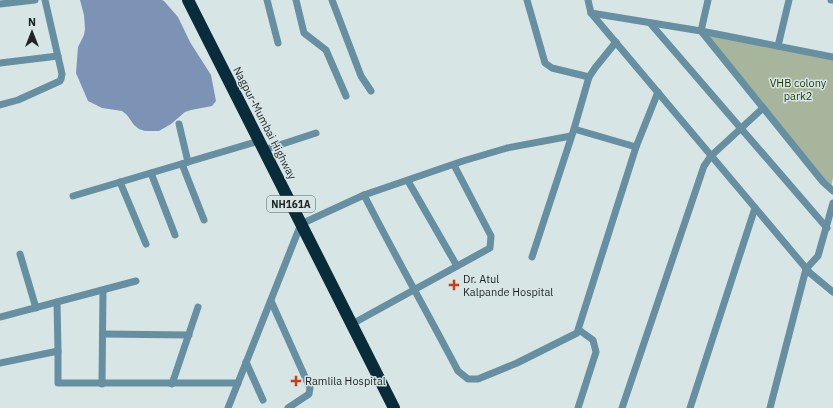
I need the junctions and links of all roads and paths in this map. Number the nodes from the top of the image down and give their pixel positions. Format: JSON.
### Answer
{"nodes":[{"id":1,"x":35,"y":0,"type":"edge"},
{"id":2,"x":45,"y":0,"type":"edge"},
{"id":3,"x":188,"y":0,"type":"edge"},
{"id":4,"x":267,"y":0,"type":"edge"},
{"id":5,"x":296,"y":0,"type":"edge"},
{"id":6,"x":332,"y":0,"type":"edge"},
{"id":7,"x":527,"y":0,"type":"edge"},
{"id":8,"x":588,"y":0,"type":"edge"},
{"id":9,"x":708,"y":0,"type":"edge"},
{"id":10,"x":789,"y":0,"type":"edge"},
{"id":11,"x":0,"y":4,"type":"edge"},
{"id":12,"x":592,"y":13,"type":"junction"},
{"id":13,"x":650,"y":23,"type":"junction"},
{"id":14,"x":701,"y":31,"type":"junction"},
{"id":15,"x":616,"y":42,"type":"junction"},
{"id":16,"x":278,"y":43,"type":"dead end"},
{"id":17,"x":778,"y":46,"type":"junction"},
{"id":18,"x":58,"y":56,"type":"junction"},
{"id":19,"x":833,"y":57,"type":"edge"},
{"id":20,"x":0,"y":62,"type":"edge"},
{"id":21,"x":589,"y":77,"type":"junction"},
{"id":22,"x":371,"y":92,"type":"dead end"},
{"id":23,"x":658,"y":92,"type":"junction"},
{"id":24,"x":346,"y":96,"type":"dead end"},
{"id":25,"x":0,"y":105,"type":"edge"},
{"id":26,"x":763,"y":108,"type":"junction"},
{"id":27,"x":179,"y":124,"type":"dead end"},
{"id":28,"x":741,"y":128,"type":"junction"},
{"id":29,"x":573,"y":132,"type":"junction"},
{"id":30,"x":316,"y":133,"type":"dead end"},
{"id":31,"x":261,"y":145,"type":"junction"},
{"id":32,"x":636,"y":147,"type":"junction"},
{"id":33,"x":711,"y":156,"type":"junction"},
{"id":34,"x":185,"y":163,"type":"junction"},
{"id":35,"x":454,"y":165,"type":"junction"},
{"id":36,"x":151,"y":173,"type":"junction"},
{"id":37,"x":408,"y":181,"type":"junction"},
{"id":38,"x":120,"y":182,"type":"junction"},
{"id":39,"x":833,"y":191,"type":"edge"},
{"id":40,"x":364,"y":195,"type":"junction"},
{"id":41,"x":73,"y":196,"type":"dead end"},
{"id":42,"x":833,"y":203,"type":"edge"},
{"id":43,"x":755,"y":208,"type":"junction"},
{"id":44,"x":204,"y":220,"type":"dead end"},
{"id":45,"x":301,"y":224,"type":"junction"},
{"id":46,"x":827,"y":228,"type":"junction"},
{"id":47,"x":175,"y":235,"type":"dead end"},
{"id":48,"x":146,"y":244,"type":"dead end"},
{"id":49,"x":20,"y":254,"type":"dead end"},
{"id":50,"x":532,"y":257,"type":"dead end"},
{"id":51,"x":457,"y":266,"type":"junction"},
{"id":52,"x":806,"y":269,"type":"junction"},
{"id":53,"x":136,"y":281,"type":"dead end"},
{"id":54,"x":103,"y":290,"type":"junction"},
{"id":55,"x":415,"y":290,"type":"junction"},
{"id":56,"x":833,"y":292,"type":"edge"},
{"id":57,"x":271,"y":301,"type":"junction"},
{"id":58,"x":57,"y":302,"type":"junction"},
{"id":59,"x":198,"y":307,"type":"dead end"},
{"id":60,"x":36,"y":308,"type":"junction"},
{"id":61,"x":0,"y":317,"type":"edge"},
{"id":62,"x":352,"y":324,"type":"junction"},
{"id":63,"x":580,"y":330,"type":"junction"},
{"id":64,"x":103,"y":334,"type":"junction"},
{"id":65,"x":189,"y":335,"type":"junction"},
{"id":66,"x":58,"y":351,"type":"junction"},
{"id":67,"x":246,"y":362,"type":"junction"},
{"id":68,"x":0,"y":363,"type":"edge"},
{"id":69,"x":238,"y":383,"type":"junction"},
{"id":70,"x":102,"y":384,"type":"junction"},
{"id":71,"x":172,"y":384,"type":"junction"},
{"id":72,"x":263,"y":400,"type":"dead end"},
{"id":73,"x":228,"y":408,"type":"edge"},
{"id":74,"x":288,"y":408,"type":"edge"},
{"id":75,"x":394,"y":408,"type":"edge"},
{"id":76,"x":399,"y":408,"type":"edge"},
{"id":77,"x":578,"y":408,"type":"edge"},
{"id":78,"x":622,"y":408,"type":"edge"},
{"id":79,"x":690,"y":408,"type":"edge"},
{"id":80,"x":770,"y":408,"type":"edge"}],
"edges":[{"from":1,"to":11,"type":"street"},
{"from":2,"to":18,"type":"street"},
{"from":3,"to":31,"type":"highway","name":"Nagpur-Mumbai Highway","number":"NH161A"},
{"from":4,"to":16,"type":"street"},
{"from":5,"to":24,"type":"street"},
{"from":6,"to":22,"type":"street"},
{"from":7,"to":21,"type":"street"},
{"from":8,"to":12,"type":"street"},
{"from":9,"to":14,"type":"street"},
{"from":10,"to":17,"type":"street"},
{"from":12,"to":13,"type":"street"},
{"from":12,"to":15,"type":"street"},
{"from":13,"to":14,"type":"street"},
{"from":13,"to":28,"type":"street"},
{"from":14,"to":17,"type":"street"},
{"from":14,"to":26,"type":"street"},
{"from":15,"to":21,"type":"street"},
{"from":15,"to":23,"type":"street"},
{"from":17,"to":19,"type":"street"},
{"from":18,"to":20,"type":"street"},
{"from":18,"to":25,"type":"street"},
{"from":21,"to":29,"type":"street"},
{"from":23,"to":32,"type":"street"},
{"from":23,"to":33,"type":"street"},
{"from":26,"to":28,"type":"street"},
{"from":26,"to":39,"type":"street"},
{"from":27,"to":34,"type":"street"},
{"from":28,"to":33,"type":"street"},
{"from":28,"to":46,"type":"street"},
{"from":29,"to":32,"type":"street"},
{"from":29,"to":35,"type":"street"},
{"from":29,"to":50,"type":"street"},
{"from":30,"to":31,"type":"street"},
{"from":31,"to":34,"type":"street"},
{"from":31,"to":45,"type":"highway","name":"Nagpur-Mumbai Highway","number":"NH161A"},
{"from":32,"to":63,"type":"street"},
{"from":33,"to":43,"type":"street"},
{"from":33,"to":78,"type":"street"},
{"from":34,"to":36,"type":"street"},
{"from":34,"to":44,"type":"street"},
{"from":35,"to":37,"type":"street"},
{"from":35,"to":51,"type":"street"},
{"from":36,"to":38,"type":"street"},
{"from":36,"to":47,"type":"street"},
{"from":37,"to":40,"type":"street"},
{"from":37,"to":51,"type":"street"},
{"from":38,"to":41,"type":"street"},
{"from":38,"to":48,"type":"street"},
{"from":40,"to":45,"type":"street"},
{"from":40,"to":55,"type":"street"},
{"from":42,"to":46,"type":"street"},
{"from":43,"to":52,"type":"street"},
{"from":43,"to":79,"type":"street"},
{"from":45,"to":57,"type":"street"},
{"from":45,"to":62,"type":"highway","name":"Nagpur-Mumbai Highway","number":"NH161A"},
{"from":46,"to":52,"type":"street"},
{"from":49,"to":60,"type":"street"},
{"from":51,"to":55,"type":"street"},
{"from":52,"to":56,"type":"street"},
{"from":52,"to":80,"type":"street"},
{"from":53,"to":54,"type":"street"},
{"from":54,"to":58,"type":"street"},
{"from":54,"to":64,"type":"street"},
{"from":55,"to":62,"type":"street"},
{"from":55,"to":63,"type":"street"},
{"from":57,"to":67,"type":"street"},
{"from":57,"to":74,"type":"street"},
{"from":58,"to":60,"type":"street"},
{"from":58,"to":66,"type":"street"},
{"from":59,"to":65,"type":"street"},
{"from":60,"to":61,"type":"street"},
{"from":62,"to":75,"type":"highway","name":"Nagpur-Mumbai Highway","number":"NH161A"},
{"from":63,"to":77,"type":"street"},
{"from":64,"to":65,"type":"street"},
{"from":64,"to":70,"type":"street"},
{"from":65,"to":71,"type":"street"},
{"from":66,"to":68,"type":"street"},
{"from":66,"to":70,"type":"street"},
{"from":67,"to":69,"type":"street"},
{"from":67,"to":72,"type":"street"},
{"from":69,"to":71,"type":"street"},
{"from":69,"to":73,"type":"street"},
{"from":70,"to":71,"type":"street"},
{"from":75,"to":76,"type":"street"}]}
